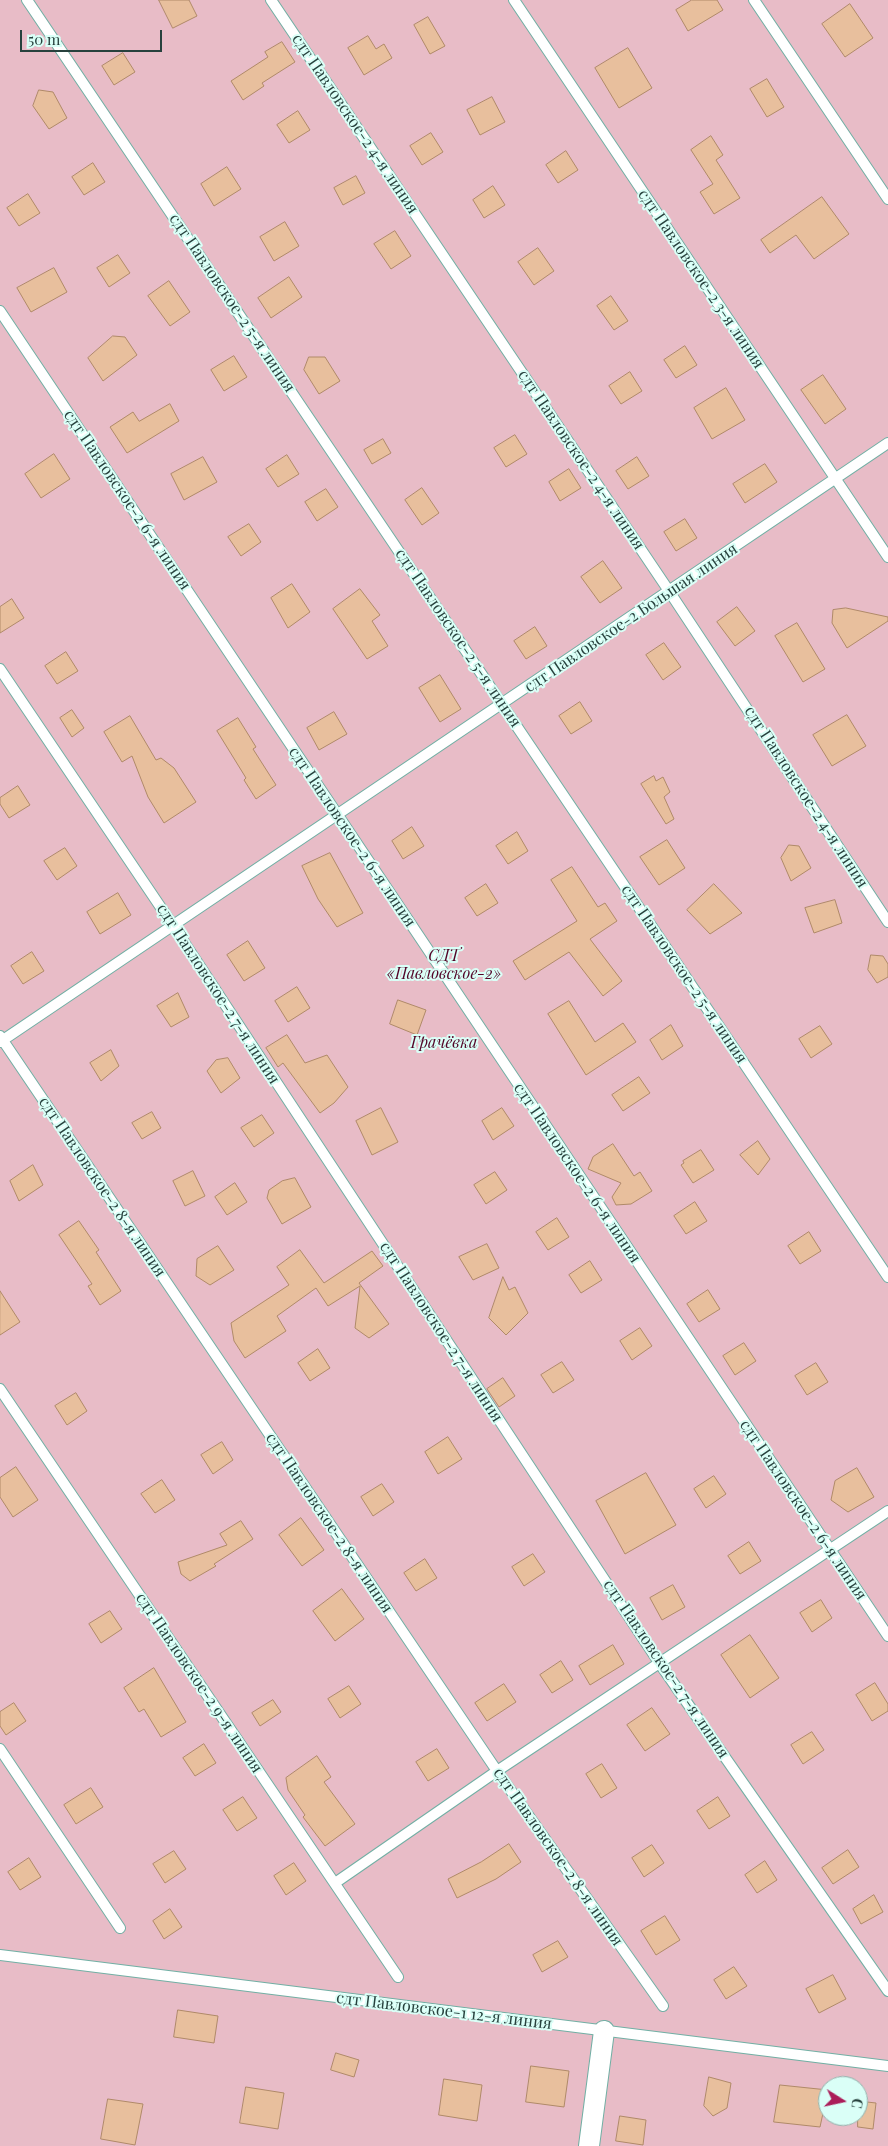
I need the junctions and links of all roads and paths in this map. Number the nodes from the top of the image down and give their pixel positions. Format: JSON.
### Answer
{"nodes":[{"id":1,"x":28,"y":0,"type":"edge"},
{"id":2,"x":271,"y":0,"type":"edge"},
{"id":3,"x":514,"y":0,"type":"edge"},
{"id":4,"x":754,"y":0,"type":"edge"},
{"id":5,"x":888,"y":198,"type":"edge"},
{"id":6,"x":0,"y":311,"type":"edge"},
{"id":7,"x":888,"y":444,"type":"edge"},
{"id":8,"x":836,"y":480,"type":"junction"},
{"id":9,"x":888,"y":557,"type":"edge"},
{"id":10,"x":669,"y":591,"type":"junction"},
{"id":11,"x":0,"y":669,"type":"edge"},
{"id":12,"x":503,"y":704,"type":"junction"},
{"id":13,"x":338,"y":814,"type":"junction"},
{"id":14,"x":888,"y":922,"type":"edge"},
{"id":15,"x":172,"y":924,"type":"junction"},
{"id":16,"x":1,"y":1039,"type":"edge"},
{"id":17,"x":888,"y":1277,"type":"edge"},
{"id":18,"x":0,"y":1389,"type":"edge"},
{"id":19,"x":888,"y":1512,"type":"edge"},
{"id":20,"x":830,"y":1550,"type":"junction"},
{"id":21,"x":888,"y":1636,"type":"edge"},
{"id":22,"x":660,"y":1664,"type":"junction"},
{"id":23,"x":0,"y":1749,"type":"edge"},
{"id":24,"x":497,"y":1771,"type":"junction"},
{"id":25,"x":334,"y":1883,"type":"junction"},
{"id":26,"x":120,"y":1928,"type":"dead end"},
{"id":27,"x":0,"y":1955,"type":"edge"},
{"id":28,"x":398,"y":1977,"type":"dead end"},
{"id":29,"x":888,"y":1991,"type":"edge"},
{"id":30,"x":663,"y":2006,"type":"dead end"},
{"id":31,"x":604,"y":2031,"type":"junction"},
{"id":32,"x":888,"y":2066,"type":"edge"},
{"id":33,"x":589,"y":2146,"type":"edge"}],
"edges":[{"from":1,"to":12,"type":"lane","name":"сдт Павловское-2 5-я линия"},
{"from":2,"to":10,"type":"lane","name":"сдт Павловское-2 4-я линия"},
{"from":3,"to":8,"type":"lane","name":"сдт Павловское-2 3-я линия"},
{"from":4,"to":5,"type":"lane"},
{"from":6,"to":13,"type":"lane","name":"сдт Павловское-2 6-я линия"},
{"from":7,"to":8,"type":"lane","name":"сдт Павловское-2 Большая линия"},
{"from":8,"to":9,"type":"lane","name":"сдт Павловское-2 3-я линия"},
{"from":8,"to":10,"type":"lane","name":"сдт Павловское-2 Большая линия"},
{"from":10,"to":12,"type":"lane","name":"сдт Павловское-2 Большая линия"},
{"from":10,"to":14,"type":"lane","name":"сдт Павловское-2 4-я линия"},
{"from":11,"to":15,"type":"lane","name":"сдт Павловское-2 7-я линия"},
{"from":12,"to":13,"type":"lane","name":"сдт Павловское-2 Большая линия"},
{"from":12,"to":17,"type":"lane","name":"сдт Павловское-2 5-я линия"},
{"from":13,"to":15,"type":"lane","name":"сдт Павловское-2 Большая линия"},
{"from":13,"to":20,"type":"lane","name":"сдт Павловское-2 6-я линия"},
{"from":15,"to":16,"type":"lane","name":"сдт Павловское-2 Большая линия"},
{"from":15,"to":22,"type":"lane","name":"сдт Павловское-2 7-я линия"},
{"from":16,"to":24,"type":"lane","name":"сдт Павловское-2 8-я линия"},
{"from":18,"to":25,"type":"lane","name":"сдт Павловское-2 9-я линия"},
{"from":19,"to":20,"type":"lane"},
{"from":20,"to":21,"type":"lane","name":"сдт Павловское-2 6-я линия"},
{"from":20,"to":22,"type":"lane"},
{"from":22,"to":24,"type":"lane"},
{"from":22,"to":29,"type":"lane","name":"сдт Павловское-2 7-я линия"},
{"from":23,"to":26,"type":"lane"},
{"from":24,"to":25,"type":"lane"},
{"from":24,"to":30,"type":"lane","name":"сдт Павловское-2 8-я линия"},
{"from":25,"to":28,"type":"lane","name":"сдт Павловское-2 9-я линия"},
{"from":27,"to":31,"type":"lane","name":"сдт Павловское-1 12-я линия"},
{"from":31,"to":32,"type":"lane","name":"сдт Павловское-1 12-я линия"},
{"from":31,"to":33,"type":"street"}]}
